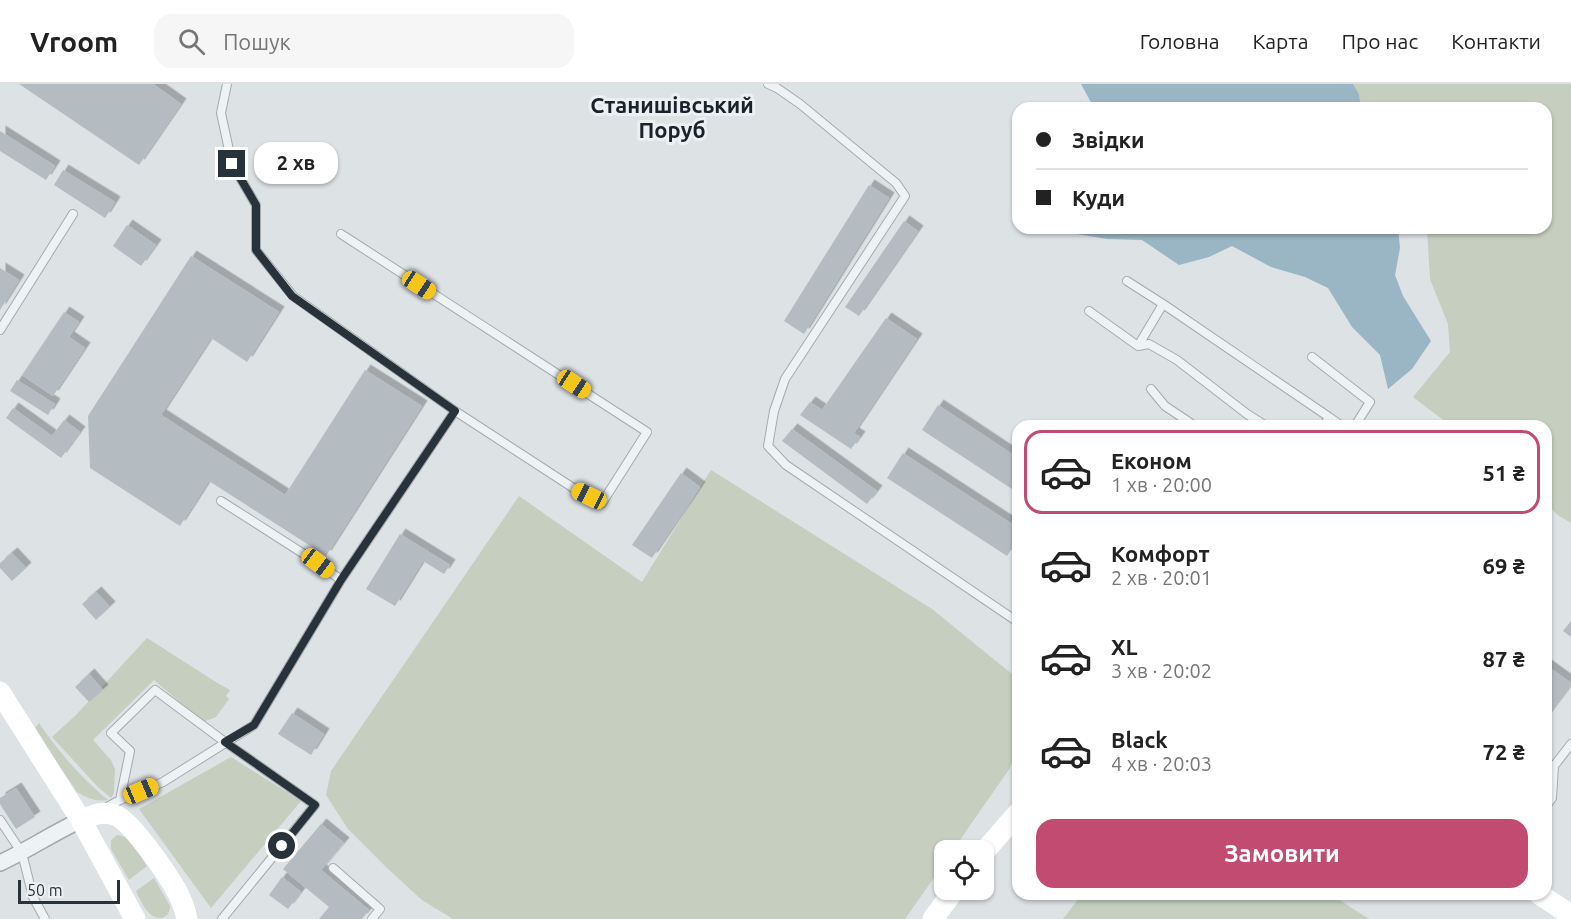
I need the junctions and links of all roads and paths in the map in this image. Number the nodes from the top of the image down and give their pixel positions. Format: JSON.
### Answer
{"nodes":[{"id":1,"x":227,"y":84,"type":"edge"},
{"id":2,"x":768,"y":84,"type":"edge"},
{"id":3,"x":778,"y":86,"type":"edge"},
{"id":4,"x":73,"y":214,"type":"dead end"},
{"id":5,"x":341,"y":234,"type":"dead end"},
{"id":6,"x":1127,"y":281,"type":"dead end"},
{"id":7,"x":1162,"y":304,"type":"junction"},
{"id":8,"x":1089,"y":311,"type":"dead end"},
{"id":9,"x":0,"y":330,"type":"edge"},
{"id":10,"x":1138,"y":346,"type":"junction"},
{"id":11,"x":1312,"y":357,"type":"dead end"},
{"id":12,"x":1151,"y":390,"type":"dead end"},
{"id":13,"x":455,"y":411,"type":"junction"},
{"id":14,"x":1329,"y":417,"type":"junction"},
{"id":15,"x":1186,"y":420,"type":"edge"},
{"id":16,"x":1256,"y":420,"type":"edge"},
{"id":17,"x":1327,"y":420,"type":"edge"},
{"id":18,"x":1333,"y":420,"type":"edge"},
{"id":19,"x":1359,"y":420,"type":"edge"},
{"id":20,"x":221,"y":501,"type":"dead end"},
{"id":21,"x":341,"y":580,"type":"junction"},
{"id":22,"x":1012,"y":618,"type":"edge"},
{"id":23,"x":0,"y":692,"type":"edge"},
{"id":24,"x":225,"y":742,"type":"junction"},
{"id":25,"x":1571,"y":744,"type":"edge"},
{"id":26,"x":1552,"y":798,"type":"edge"},
{"id":27,"x":120,"y":800,"type":"junction"},
{"id":28,"x":88,"y":817,"type":"junction"},
{"id":29,"x":0,"y":820,"type":"edge"},
{"id":30,"x":1012,"y":820,"type":"edge"},
{"id":31,"x":994,"y":841,"type":"edge"},
{"id":32,"x":22,"y":853,"type":"junction"},
{"id":33,"x":0,"y":863,"type":"edge"},
{"id":34,"x":333,"y":868,"type":"dead end"},
{"id":35,"x":947,"y":900,"type":"edge"},
{"id":36,"x":1548,"y":900,"type":"edge"},
{"id":37,"x":1571,"y":915,"type":"edge"},
{"id":38,"x":45,"y":919,"type":"edge"},
{"id":39,"x":135,"y":919,"type":"edge"},
{"id":40,"x":187,"y":919,"type":"edge"},
{"id":41,"x":222,"y":919,"type":"edge"},
{"id":42,"x":372,"y":919,"type":"edge"},
{"id":43,"x":933,"y":919,"type":"edge"}],
"edges":[{"from":1,"to":13,"type":"lane"},
{"from":2,"to":3,"type":"lane"},
{"from":3,"to":22,"type":"lane"},
{"from":4,"to":9,"type":"lane"},
{"from":5,"to":13,"type":"lane"},
{"from":6,"to":7,"type":"lane"},
{"from":7,"to":10,"type":"lane"},
{"from":7,"to":14,"type":"lane"},
{"from":8,"to":10,"type":"lane"},
{"from":10,"to":16,"type":"lane"},
{"from":11,"to":19,"type":"lane"},
{"from":12,"to":15,"type":"lane"},
{"from":13,"to":21,"type":"lane"},
{"from":14,"to":17,"type":"lane"},
{"from":14,"to":18,"type":"lane"},
{"from":20,"to":21,"type":"lane"},
{"from":21,"to":24,"type":"lane"},
{"from":23,"to":28,"type":"street"},
{"from":24,"to":27,"type":"lane"},
{"from":24,"to":27,"type":"lane"},
{"from":24,"to":41,"type":"lane"},
{"from":25,"to":26,"type":"lane"},
{"from":27,"to":28,"type":"lane"},
{"from":28,"to":32,"type":"street"},
{"from":28,"to":39,"type":"street"},
{"from":28,"to":40,"type":"street"},
{"from":29,"to":32,"type":"lane"},
{"from":30,"to":31,"type":"street"},
{"from":32,"to":33,"type":"street"},
{"from":32,"to":38,"type":"lane"},
{"from":34,"to":42,"type":"lane"},
{"from":35,"to":43,"type":"street"},
{"from":36,"to":37,"type":"street"}]}
